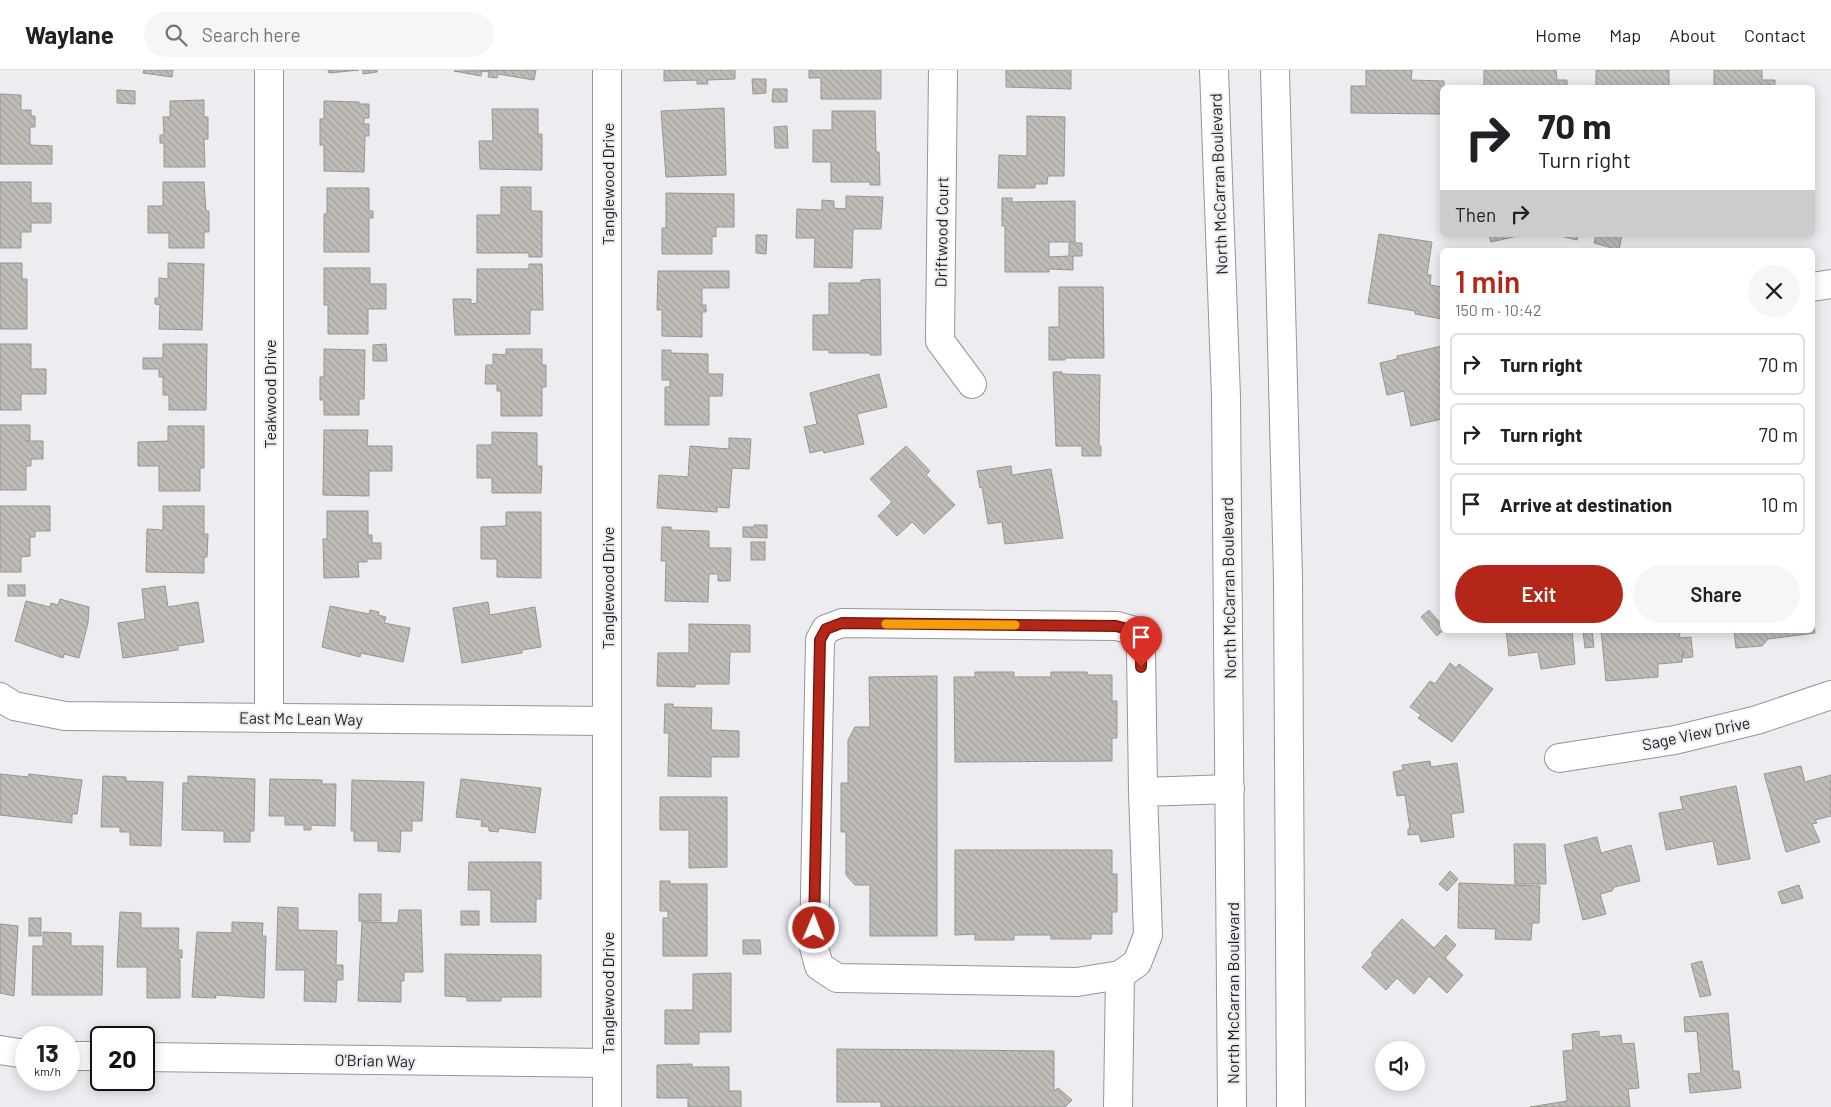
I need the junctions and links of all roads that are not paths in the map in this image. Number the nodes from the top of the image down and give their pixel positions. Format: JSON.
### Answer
{"nodes":[{"id":1,"x":269,"y":70,"type":"edge"},
{"id":2,"x":607,"y":70,"type":"edge"},
{"id":3,"x":943,"y":70,"type":"edge"},
{"id":4,"x":1214,"y":70,"type":"edge"},
{"id":5,"x":1275,"y":70,"type":"edge"},
{"id":6,"x":1831,"y":284,"type":"edge"},
{"id":7,"x":1815,"y":287,"type":"edge"},
{"id":8,"x":972,"y":384,"type":"dead end"},
{"id":9,"x":1831,"y":695,"type":"edge"},
{"id":10,"x":0,"y":697,"type":"edge"},
{"id":11,"x":269,"y":718,"type":"junction"},
{"id":12,"x":607,"y":721,"type":"junction"},
{"id":13,"x":1558,"y":758,"type":"dead end"},
{"id":14,"x":1230,"y":789,"type":"junction"},
{"id":15,"x":1143,"y":792,"type":"junction"},
{"id":16,"x":1120,"y":975,"type":"junction"},
{"id":17,"x":0,"y":1050,"type":"edge"},
{"id":18,"x":15,"y":1052,"type":"edge"},
{"id":19,"x":155,"y":1057,"type":"edge"},
{"id":20,"x":607,"y":1063,"type":"junction"},
{"id":21,"x":607,"y":1107,"type":"edge"},
{"id":22,"x":1118,"y":1107,"type":"edge"},
{"id":23,"x":1232,"y":1107,"type":"edge"},
{"id":24,"x":1290,"y":1107,"type":"edge"}],
"edges":[{"from":1,"to":11,"type":"street","name":"Teakwood Drive"},
{"from":2,"to":12,"type":"street","name":"Tanglewood Drive"},
{"from":3,"to":8,"type":"street","name":"Driftwood Court"},
{"from":4,"to":14,"type":"street","name":"North McCarran Boulevard"},
{"from":5,"to":24,"type":"street"},
{"from":6,"to":7,"type":"street"},
{"from":9,"to":13,"type":"street","name":"Sage View Drive"},
{"from":10,"to":11,"type":"street","name":"East Mc Lean Way"},
{"from":11,"to":12,"type":"street","name":"East Mc Lean Way"},
{"from":12,"to":20,"type":"street","name":"Tanglewood Drive"},
{"from":14,"to":15,"type":"street"},
{"from":14,"to":23,"type":"street","name":"North McCarran Boulevard"},
{"from":15,"to":16,"type":"street"},
{"from":15,"to":16,"type":"street"},
{"from":16,"to":22,"type":"street"},
{"from":17,"to":18,"type":"street"},
{"from":19,"to":20,"type":"street","name":"O'Brian Way"},
{"from":20,"to":21,"type":"street","name":"Tanglewood Drive"}]}
